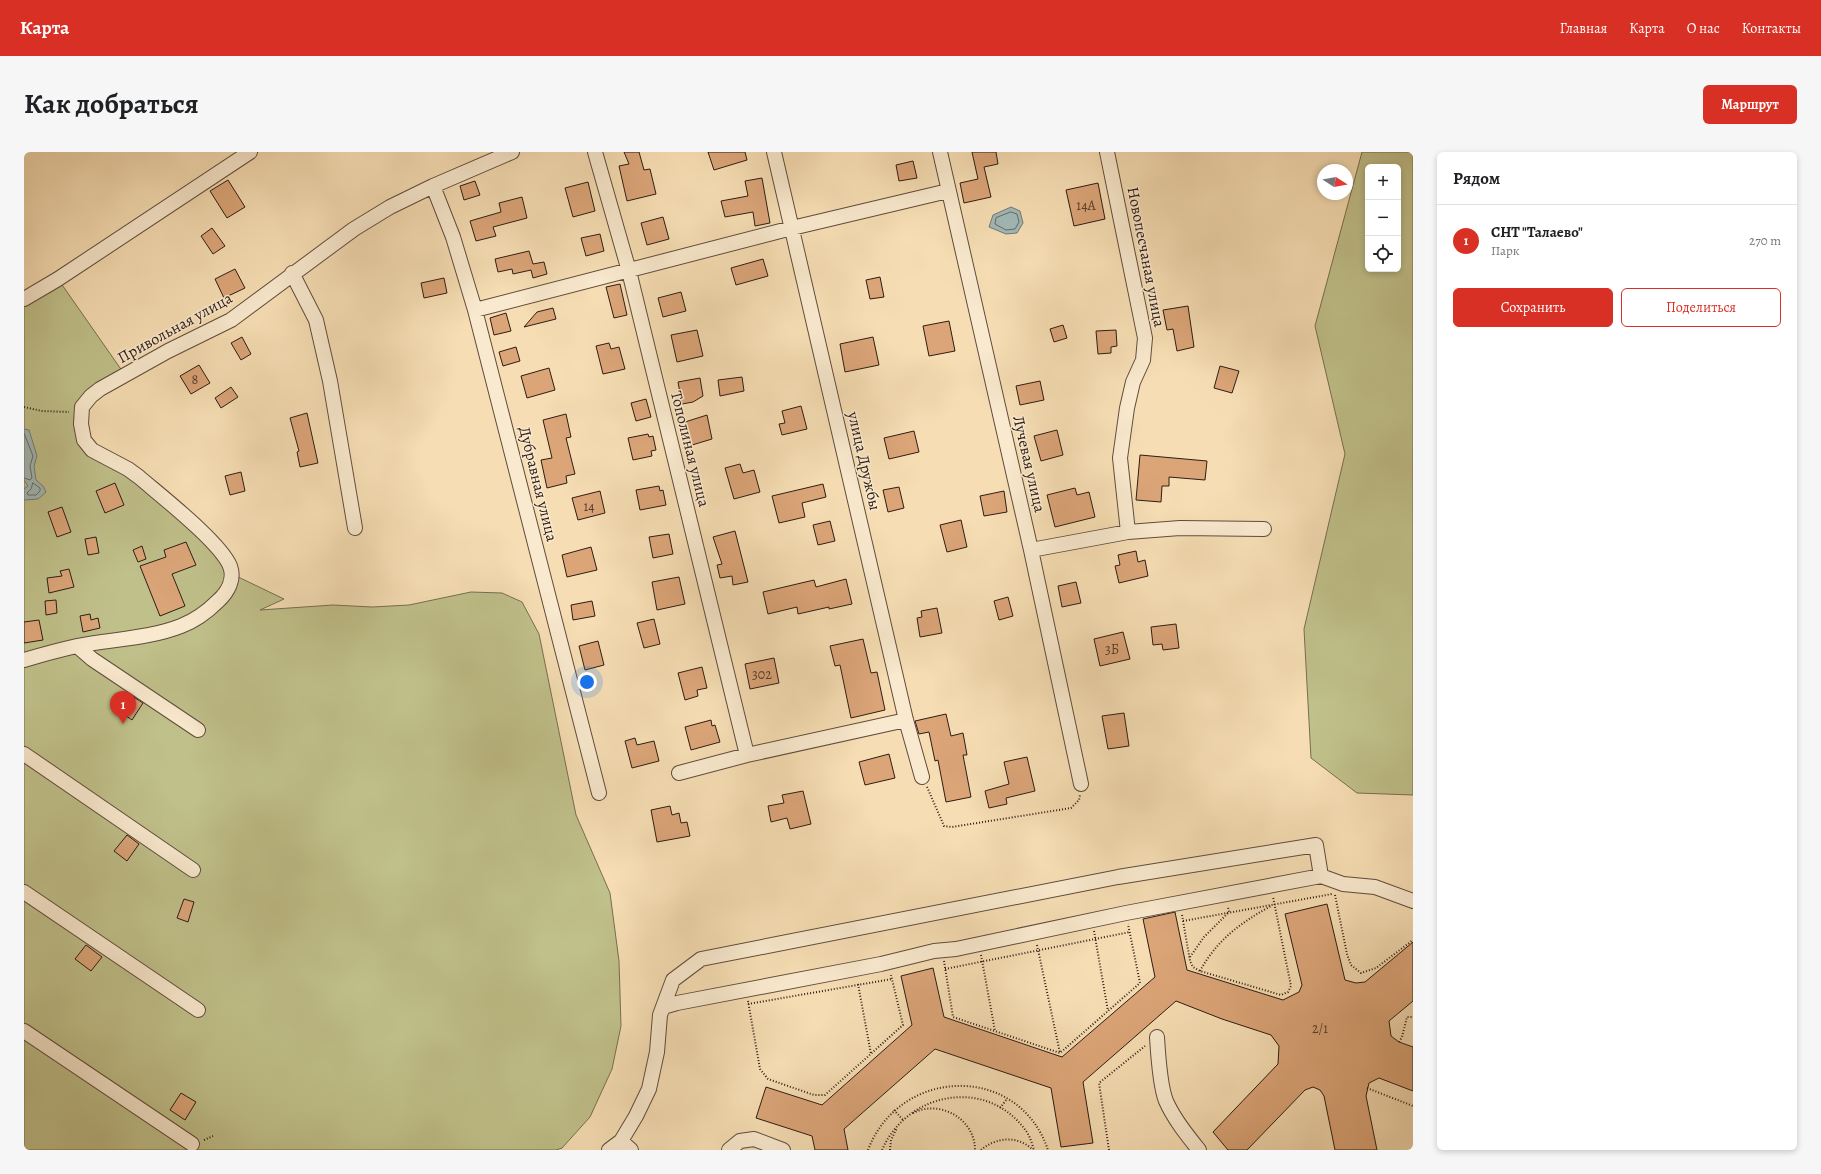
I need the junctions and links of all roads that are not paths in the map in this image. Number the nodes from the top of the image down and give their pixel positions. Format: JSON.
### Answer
{"nodes":[{"id":1,"x":250,"y":152,"type":"edge"},
{"id":2,"x":512,"y":152,"type":"edge"},
{"id":3,"x":595,"y":152,"type":"edge"},
{"id":4,"x":774,"y":152,"type":"edge"},
{"id":5,"x":940,"y":152,"type":"edge"},
{"id":6,"x":1107,"y":152,"type":"edge"},
{"id":7,"x":433,"y":186,"type":"junction"},
{"id":8,"x":948,"y":191,"type":"junction"},
{"id":9,"x":792,"y":228,"type":"junction"},
{"id":10,"x":629,"y":270,"type":"junction"},
{"id":11,"x":292,"y":273,"type":"junction"},
{"id":12,"x":24,"y":299,"type":"edge"},
{"id":13,"x":475,"y":310,"type":"junction"},
{"id":14,"x":355,"y":528,"type":"dead end"},
{"id":15,"x":1264,"y":530,"type":"dead end"},
{"id":16,"x":1128,"y":532,"type":"junction"},
{"id":17,"x":1031,"y":550,"type":"junction"},
{"id":18,"x":77,"y":646,"type":"junction"},
{"id":19,"x":24,"y":660,"type":"edge"},
{"id":20,"x":906,"y":720,"type":"junction"},
{"id":21,"x":198,"y":730,"type":"dead end"},
{"id":22,"x":24,"y":754,"type":"edge"},
{"id":23,"x":747,"y":755,"type":"junction"},
{"id":24,"x":679,"y":773,"type":"dead end"},
{"id":25,"x":922,"y":778,"type":"road end"},
{"id":26,"x":1081,"y":784,"type":"road end"},
{"id":27,"x":599,"y":793,"type":"dead end"},
{"id":28,"x":193,"y":870,"type":"dead end"},
{"id":29,"x":1321,"y":876,"type":"junction"},
{"id":30,"x":24,"y":892,"type":"edge"},
{"id":31,"x":1413,"y":901,"type":"edge"},
{"id":32,"x":663,"y":1007,"type":"junction"},
{"id":33,"x":198,"y":1010,"type":"dead end"},
{"id":34,"x":24,"y":1031,"type":"edge"},
{"id":35,"x":1157,"y":1036,"type":"road end"},
{"id":36,"x":192,"y":1144,"type":"dead end"},
{"id":37,"x":626,"y":1145,"type":"edge"},
{"id":38,"x":609,"y":1150,"type":"edge"},
{"id":39,"x":729,"y":1150,"type":"edge"},
{"id":40,"x":783,"y":1150,"type":"edge"},
{"id":41,"x":1199,"y":1150,"type":"edge"}],
"edges":[{"from":1,"to":12,"type":"street"},
{"from":2,"to":7,"type":"street","name":"Привольная улица"},
{"from":3,"to":10,"type":"street","name":"Тополиная улица"},
{"from":4,"to":9,"type":"street","name":"улица Дружбы"},
{"from":5,"to":8,"type":"street","name":"Лучевая улица"},
{"from":6,"to":16,"type":"street","name":"Новопесчаная улица"},
{"from":7,"to":11,"type":"street","name":"Привольная улица"},
{"from":7,"to":13,"type":"street","name":"Дубравная улица"},
{"from":8,"to":9,"type":"street"},
{"from":8,"to":17,"type":"street","name":"Лучевая улица"},
{"from":9,"to":10,"type":"street"},
{"from":9,"to":20,"type":"street","name":"улица Дружбы"},
{"from":10,"to":13,"type":"street"},
{"from":10,"to":23,"type":"street","name":"Тополиная улица"},
{"from":11,"to":14,"type":"street"},
{"from":11,"to":18,"type":"street","name":"Привольная улица"},
{"from":13,"to":27,"type":"street","name":"Дубравная улица"},
{"from":15,"to":16,"type":"street"},
{"from":16,"to":17,"type":"street"},
{"from":17,"to":26,"type":"street","name":"Лучевая улица"},
{"from":18,"to":19,"type":"street"},
{"from":18,"to":21,"type":"street"},
{"from":20,"to":23,"type":"street"},
{"from":20,"to":25,"type":"street","name":"улица Дружбы"},
{"from":22,"to":28,"type":"street"},
{"from":23,"to":24,"type":"street"},
{"from":29,"to":31,"type":"street"},
{"from":29,"to":32,"type":"street"},
{"from":29,"to":32,"type":"street"},
{"from":30,"to":33,"type":"street"},
{"from":32,"to":37,"type":"street"},
{"from":34,"to":36,"type":"street"},
{"from":35,"to":41,"type":"street"},
{"from":37,"to":38,"type":"street"},
{"from":39,"to":40,"type":"street"}]}
